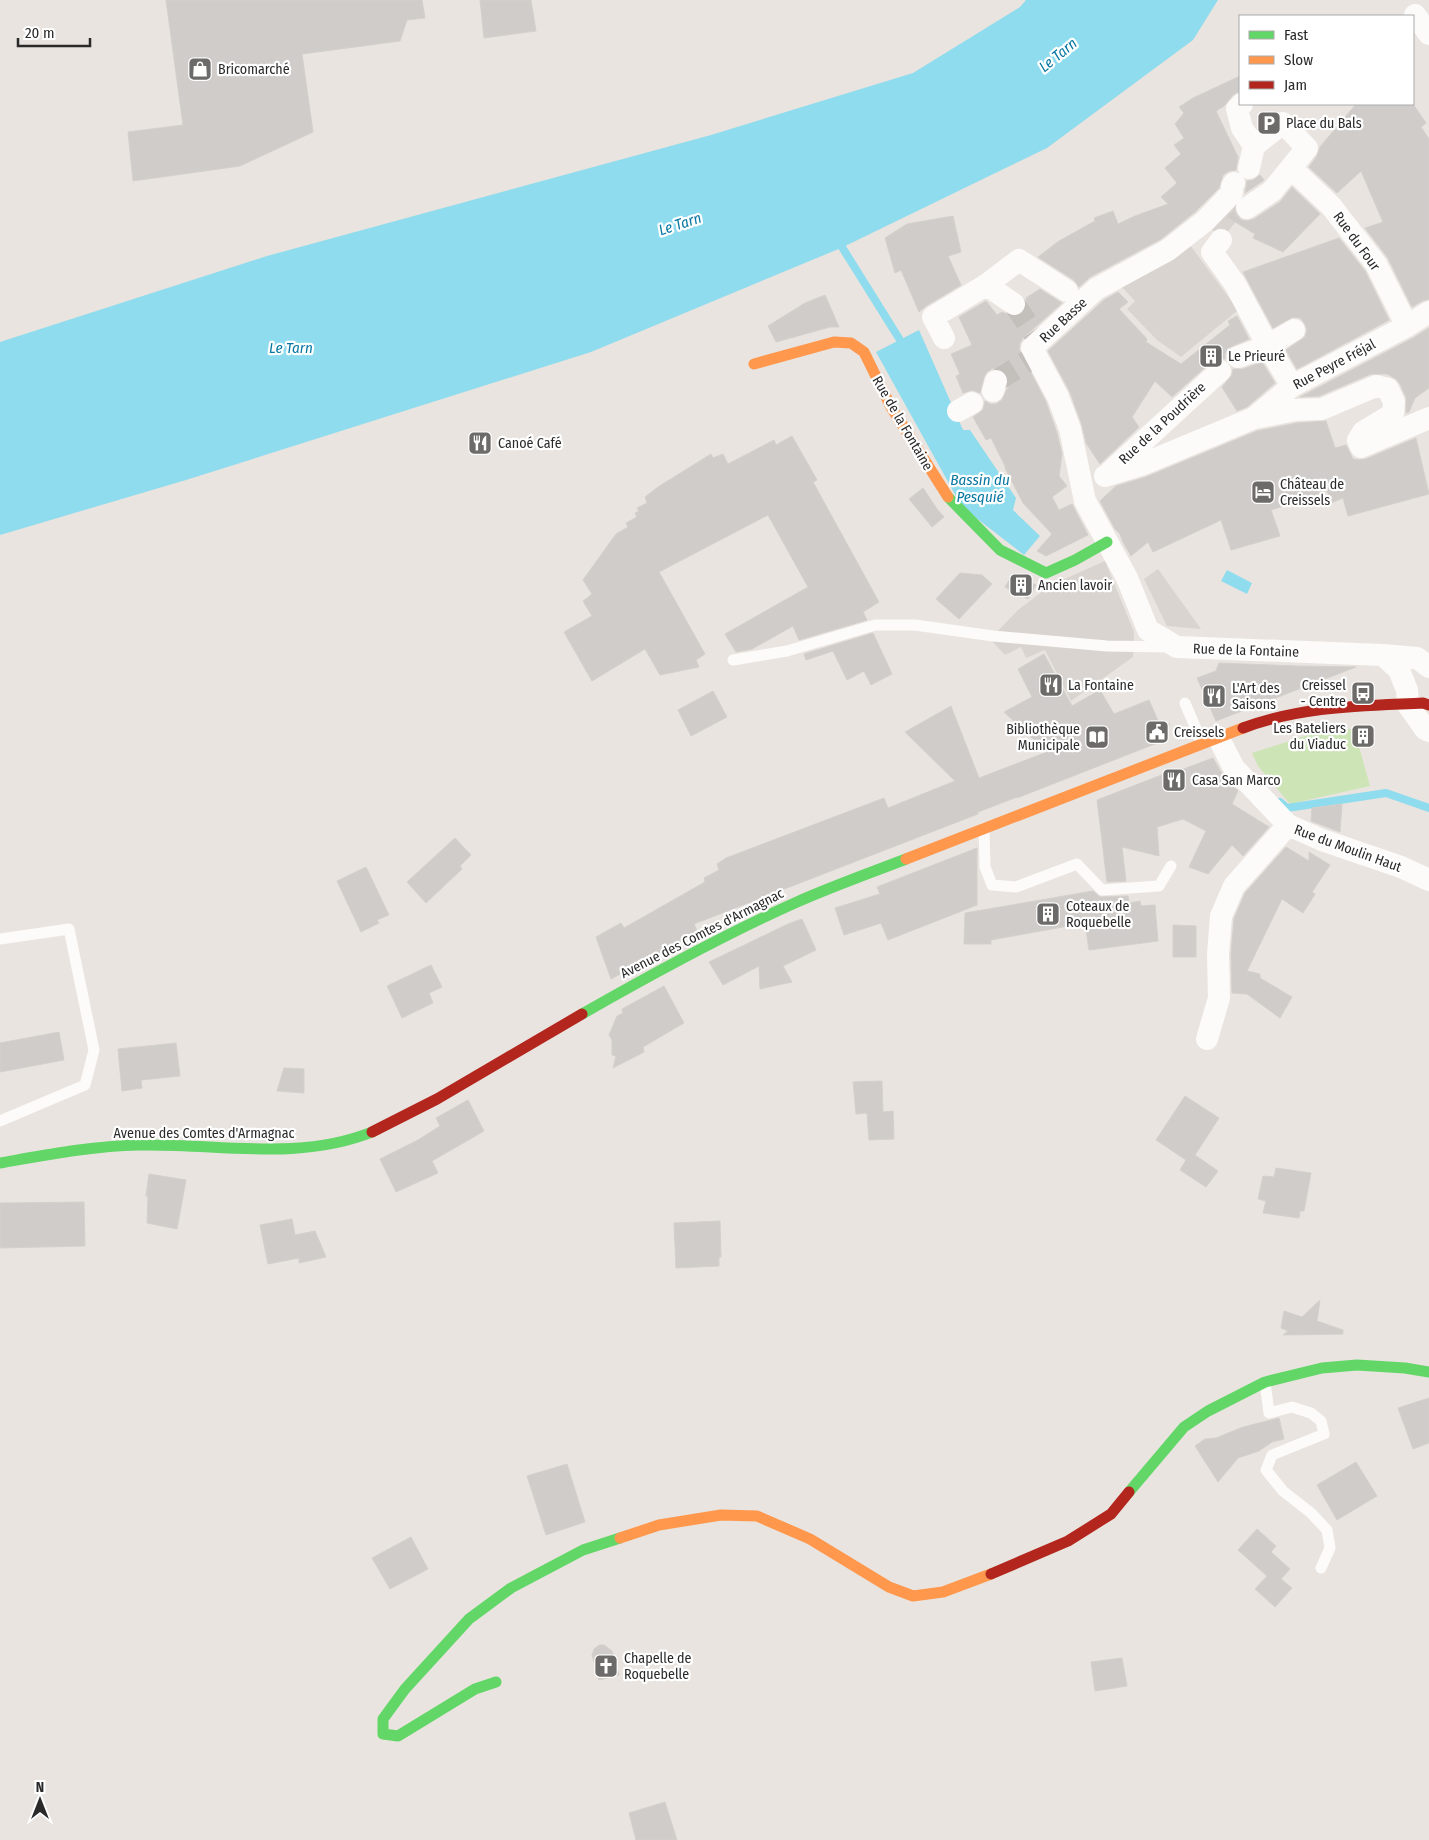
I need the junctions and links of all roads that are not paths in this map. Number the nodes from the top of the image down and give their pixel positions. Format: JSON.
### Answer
{"nodes":[{"id":1,"x":1417,"y":10,"type":"edge"},
{"id":2,"x":1429,"y":34,"type":"edge"},
{"id":3,"x":1241,"y":105,"type":"edge"},
{"id":4,"x":1254,"y":146,"type":"junction"},
{"id":5,"x":1292,"y":168,"type":"junction"},
{"id":6,"x":1247,"y":208,"type":"dead end"},
{"id":7,"x":1216,"y":246,"type":"dead end"},
{"id":8,"x":986,"y":285,"type":"junction"},
{"id":9,"x":1075,"y":298,"type":"junction"},
{"id":10,"x":1014,"y":304,"type":"tunnel mouth"},
{"id":11,"x":1429,"y":312,"type":"edge"},
{"id":12,"x":1407,"y":326,"type":"junction"},
{"id":13,"x":1294,"y":330,"type":"dead end"},
{"id":14,"x":944,"y":338,"type":"dead end"},
{"id":15,"x":1268,"y":346,"type":"junction"},
{"id":16,"x":1238,"y":357,"type":"dead end"},
{"id":17,"x":754,"y":364,"type":"dead end"},
{"id":18,"x":1220,"y":371,"type":"dead end"},
{"id":19,"x":1292,"y":386,"type":"junction"},
{"id":20,"x":1254,"y":418,"type":"junction"},
{"id":21,"x":1426,"y":419,"type":"edge"},
{"id":22,"x":1105,"y":476,"type":"joint"},
{"id":23,"x":1107,"y":542,"type":"junction"},
{"id":24,"x":1177,"y":647,"type":"junction"},
{"id":25,"x":1383,"y":655,"type":"junction"},
{"id":26,"x":733,"y":660,"type":"dead end"},
{"id":27,"x":1429,"y":667,"type":"edge"},
{"id":28,"x":1186,"y":703,"type":"dead end"},
{"id":29,"x":1422,"y":703,"type":"edge"},
{"id":30,"x":1429,"y":731,"type":"edge"},
{"id":31,"x":1210,"y":740,"type":"junction"},
{"id":32,"x":1288,"y":826,"type":"junction"},
{"id":33,"x":984,"y":828,"type":"junction"},
{"id":34,"x":1171,"y":866,"type":"dead end"},
{"id":35,"x":1429,"y":880,"type":"edge"},
{"id":36,"x":0,"y":939,"type":"edge"},
{"id":37,"x":1207,"y":1039,"type":"dead end"},
{"id":38,"x":0,"y":1121,"type":"edge"},
{"id":39,"x":0,"y":1163,"type":"edge"},
{"id":40,"x":1429,"y":1372,"type":"edge"},
{"id":41,"x":1265,"y":1382,"type":"junction"},
{"id":42,"x":1321,"y":1568,"type":"dead end"},
{"id":43,"x":496,"y":1682,"type":"dead end"}],
"edges":[{"from":1,"to":2,"type":"street"},
{"from":3,"to":4,"type":"street"},
{"from":4,"to":5,"type":"street"},
{"from":4,"to":9,"type":"street","name":"Rue Basse"},
{"from":5,"to":6,"type":"street"},
{"from":5,"to":12,"type":"street","name":"Rue du Four"},
{"from":7,"to":15,"type":"street"},
{"from":8,"to":9,"type":"street"},
{"from":8,"to":10,"type":"street"},
{"from":8,"to":14,"type":"street"},
{"from":9,"to":23,"type":"street","name":"Rue Basse"},
{"from":11,"to":12,"type":"street","name":"Rue Peyre Fréjal"},
{"from":12,"to":19,"type":"street","name":"Rue Peyre Fréjal"},
{"from":13,"to":15,"type":"street"},
{"from":15,"to":16,"type":"street"},
{"from":15,"to":19,"type":"street"},
{"from":17,"to":23,"type":"street","name":"Rue de la Fontaine"},
{"from":18,"to":22,"type":"street","name":"Rue de la Poudrière"},
{"from":19,"to":20,"type":"street","name":"Rue Peyre Fréjal"},
{"from":20,"to":21,"type":"street"},
{"from":20,"to":22,"type":"street","name":"Rue Peyre Fréjal"},
{"from":23,"to":24,"type":"street","name":"Rue de la Fontaine"},
{"from":24,"to":25,"type":"street","name":"Rue de la Fontaine"},
{"from":24,"to":26,"type":"lane"},
{"from":25,"to":27,"type":"street","name":"Rue de la Fontaine"},
{"from":25,"to":29,"type":"street"},
{"from":28,"to":31,"type":"lane"},
{"from":29,"to":30,"type":"street"},
{"from":29,"to":31,"type":"street","name":"Avenue des Comtes d'Armagnac"},
{"from":31,"to":32,"type":"street","name":"Rue du Moulin Haut"},
{"from":31,"to":33,"type":"street","name":"Avenue des Comtes d'Armagnac"},
{"from":32,"to":35,"type":"street","name":"Rue du Moulin Haut"},
{"from":32,"to":37,"type":"street"},
{"from":33,"to":34,"type":"lane"},
{"from":33,"to":39,"type":"street","name":"Avenue des Comtes d'Armagnac"},
{"from":36,"to":38,"type":"lane"},
{"from":40,"to":41,"type":"street"},
{"from":41,"to":42,"type":"lane"},
{"from":41,"to":43,"type":"street"}]}
